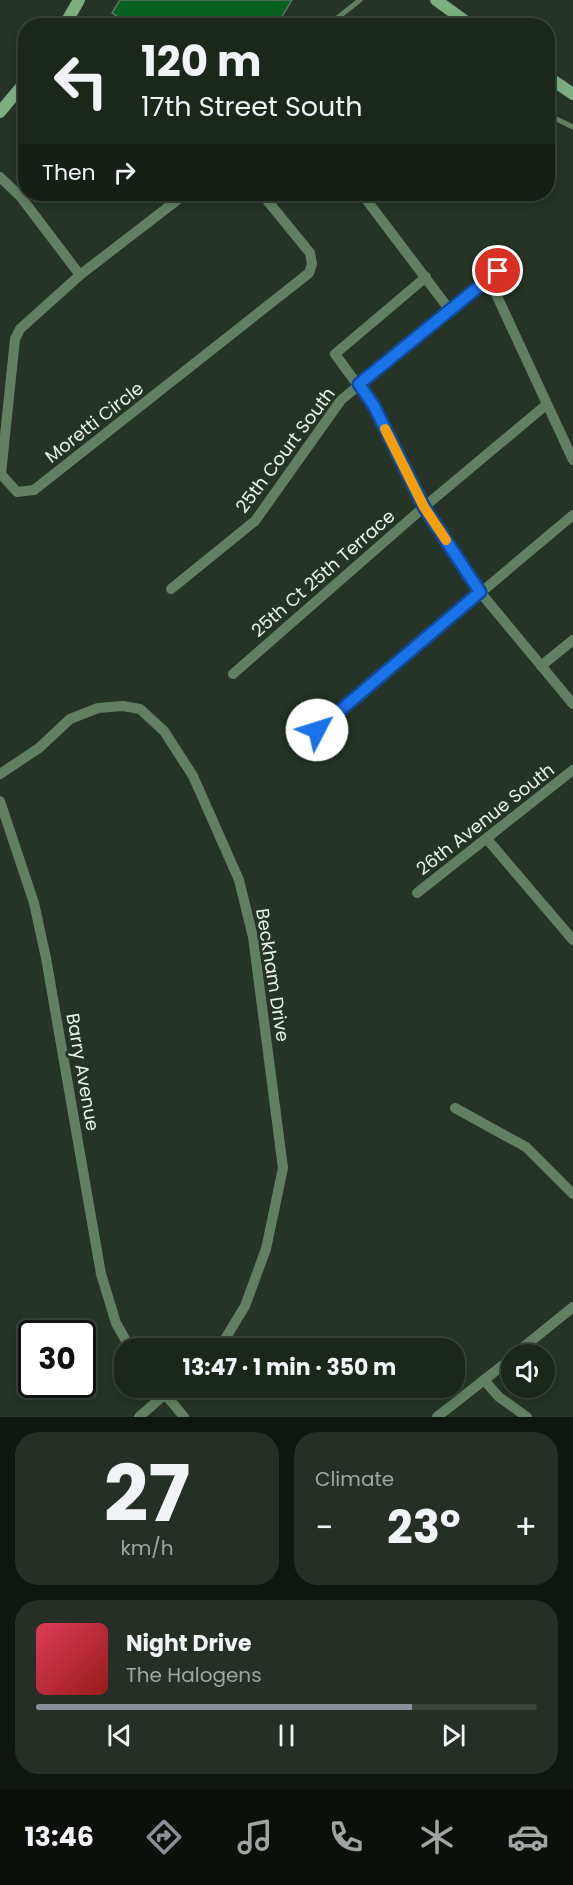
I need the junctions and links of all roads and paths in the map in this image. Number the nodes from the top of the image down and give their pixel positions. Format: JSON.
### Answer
{"nodes":[{"id":1,"x":79,"y":0,"type":"edge"},
{"id":2,"x":360,"y":0,"type":"edge"},
{"id":3,"x":436,"y":0,"type":"edge"},
{"id":4,"x":69,"y":18,"type":"edge"},
{"id":5,"x":337,"y":18,"type":"edge"},
{"id":6,"x":452,"y":18,"type":"edge"},
{"id":7,"x":555,"y":82,"type":"edge"},
{"id":8,"x":573,"y":94,"type":"edge"},
{"id":9,"x":18,"y":97,"type":"edge"},
{"id":10,"x":0,"y":112,"type":"edge"},
{"id":11,"x":555,"y":118,"type":"edge"},
{"id":12,"x":573,"y":127,"type":"edge"},
{"id":13,"x":0,"y":177,"type":"edge"},
{"id":14,"x":18,"y":194,"type":"edge"},
{"id":15,"x":24,"y":201,"type":"edge"},
{"id":16,"x":176,"y":201,"type":"edge"},
{"id":17,"x":268,"y":201,"type":"edge"},
{"id":18,"x":367,"y":201,"type":"edge"},
{"id":19,"x":508,"y":263,"type":"dead end"},
{"id":20,"x":80,"y":275,"type":"junction"},
{"id":21,"x":426,"y":277,"type":"junction"},
{"id":22,"x":489,"y":279,"type":"junction"},
{"id":23,"x":449,"y":309,"type":"junction"},
{"id":24,"x":359,"y":384,"type":"junction"},
{"id":25,"x":546,"y":405,"type":"junction"},
{"id":26,"x":573,"y":460,"type":"edge"},
{"id":27,"x":424,"y":507,"type":"junction"},
{"id":28,"x":573,"y":515,"type":"edge"},
{"id":29,"x":171,"y":589,"type":"dead end"},
{"id":30,"x":480,"y":592,"type":"junction"},
{"id":31,"x":573,"y":640,"type":"edge"},
{"id":32,"x":541,"y":666,"type":"junction"},
{"id":33,"x":233,"y":674,"type":"dead end"},
{"id":34,"x":573,"y":704,"type":"edge"},
{"id":35,"x":317,"y":730,"type":"dead end"},
{"id":36,"x":573,"y":770,"type":"edge"},
{"id":37,"x":0,"y":774,"type":"edge"},
{"id":38,"x":0,"y":801,"type":"edge"},
{"id":39,"x":487,"y":839,"type":"junction"},
{"id":40,"x":417,"y":893,"type":"dead end"},
{"id":41,"x":573,"y":940,"type":"edge"},
{"id":42,"x":455,"y":1108,"type":"dead end"},
{"id":43,"x":573,"y":1194,"type":"edge"},
{"id":44,"x":573,"y":1307,"type":"edge"},
{"id":45,"x":124,"y":1338,"type":"edge"},
{"id":46,"x":226,"y":1338,"type":"edge"},
{"id":47,"x":528,"y":1344,"type":"edge"},
{"id":48,"x":501,"y":1366,"type":"edge"},
{"id":49,"x":483,"y":1380,"type":"junction"},
{"id":50,"x":158,"y":1398,"type":"edge"},
{"id":51,"x":171,"y":1398,"type":"edge"},
{"id":52,"x":139,"y":1417,"type":"edge"},
{"id":53,"x":184,"y":1417,"type":"edge"},
{"id":54,"x":437,"y":1417,"type":"edge"},
{"id":55,"x":528,"y":1417,"type":"edge"}],
"edges":[{"from":1,"to":4,"type":"main road"},
{"from":2,"to":5,"type":"lane"},
{"from":3,"to":6,"type":"main road"},
{"from":7,"to":8,"type":"main road"},
{"from":9,"to":10,"type":"main road"},
{"from":11,"to":12,"type":"lane"},
{"from":13,"to":14,"type":"street"},
{"from":15,"to":20,"type":"street"},
{"from":16,"to":20,"type":"street","name":"Moretti Circle"},
{"from":17,"to":20,"type":"street","name":"Moretti Circle"},
{"from":18,"to":21,"type":"street"},
{"from":19,"to":22,"type":"street","name":"25th Court South"},
{"from":21,"to":23,"type":"street"},
{"from":21,"to":24,"type":"street"},
{"from":22,"to":23,"type":"street","name":"25th Court South"},
{"from":22,"to":25,"type":"street"},
{"from":23,"to":24,"type":"street","name":"25th Court South"},
{"from":24,"to":27,"type":"street"},
{"from":24,"to":29,"type":"street","name":"25th Court South"},
{"from":25,"to":26,"type":"street"},
{"from":25,"to":27,"type":"street","name":"25th Ct 25th Terrace"},
{"from":27,"to":30,"type":"street"},
{"from":27,"to":33,"type":"street","name":"25th Ct 25th Terrace"},
{"from":28,"to":30,"type":"street"},
{"from":30,"to":32,"type":"street"},
{"from":30,"to":35,"type":"street"},
{"from":31,"to":32,"type":"street"},
{"from":32,"to":34,"type":"street"},
{"from":36,"to":39,"type":"street","name":"26th Avenue South"},
{"from":37,"to":46,"type":"street","name":"Beckham Drive"},
{"from":38,"to":45,"type":"street","name":"Barry Avenue"},
{"from":39,"to":40,"type":"street","name":"26th Avenue South"},
{"from":39,"to":41,"type":"street"},
{"from":42,"to":43,"type":"street"},
{"from":44,"to":47,"type":"street"},
{"from":48,"to":49,"type":"street"},
{"from":49,"to":54,"type":"street"},
{"from":49,"to":55,"type":"street"},
{"from":50,"to":52,"type":"street"},
{"from":51,"to":53,"type":"street"}]}
